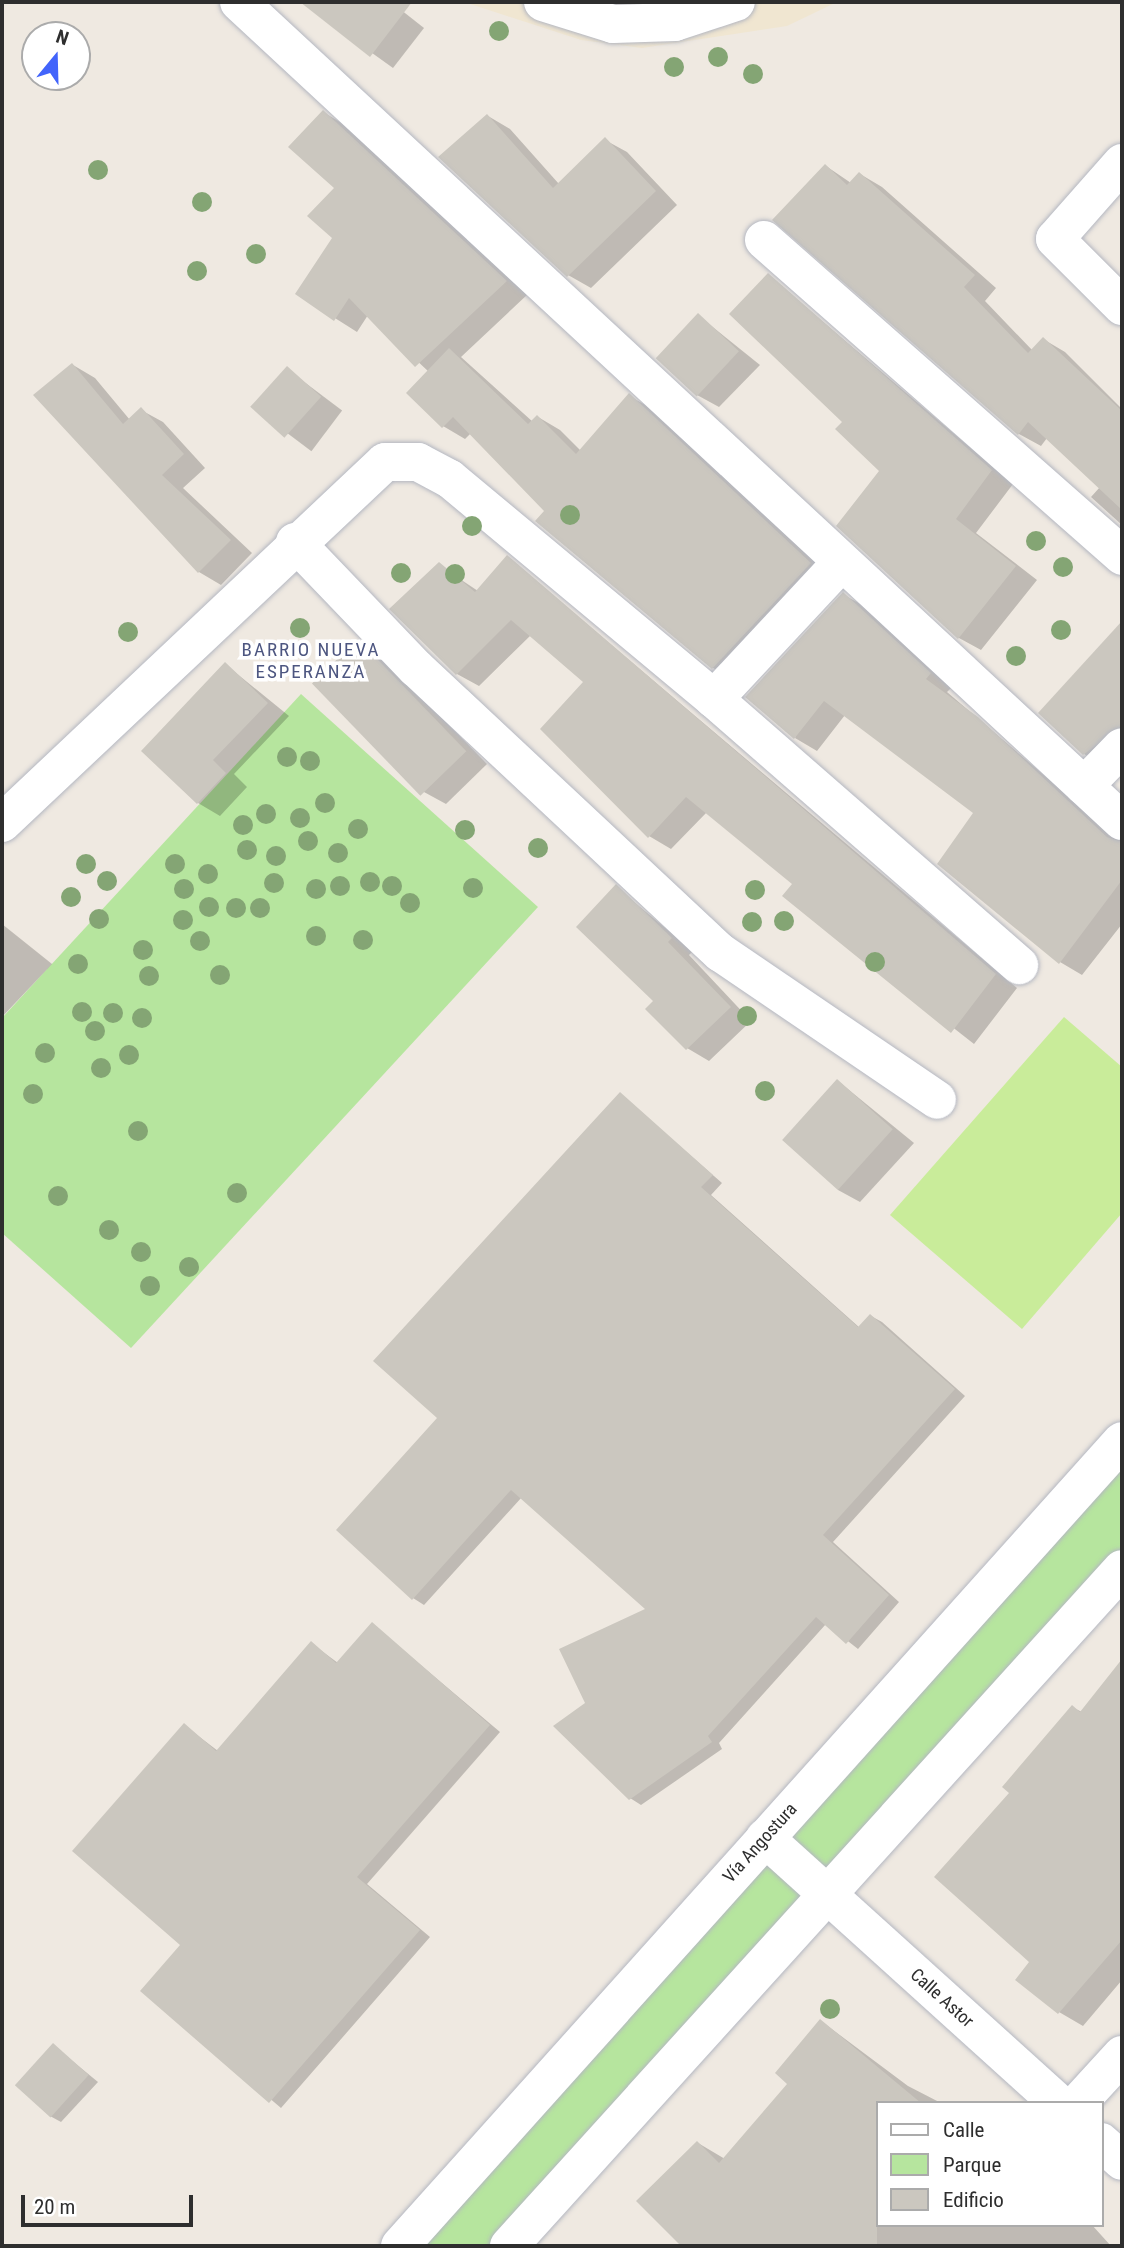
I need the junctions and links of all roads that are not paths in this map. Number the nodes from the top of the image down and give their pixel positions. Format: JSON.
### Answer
{"nodes":[{"id":1,"x":239,"y":2,"type":"edge"},
{"id":2,"x":543,"y":2,"type":"edge"},
{"id":3,"x":736,"y":2,"type":"edge"},
{"id":4,"x":1122,"y":163,"type":"edge"},
{"id":5,"x":764,"y":240,"type":"dead end"},
{"id":6,"x":1122,"y":306,"type":"edge"},
{"id":7,"x":295,"y":542,"type":"junction"},
{"id":8,"x":1122,"y":556,"type":"edge"},
{"id":9,"x":841,"y":563,"type":"junction"},
{"id":10,"x":714,"y":699,"type":"junction"},
{"id":11,"x":1122,"y":747,"type":"edge"},
{"id":12,"x":1084,"y":786,"type":"junction"},
{"id":13,"x":1122,"y":821,"type":"edge"},
{"id":14,"x":2,"y":823,"type":"edge"},
{"id":15,"x":1019,"y":965,"type":"dead end"},
{"id":16,"x":937,"y":1100,"type":"dead end"},
{"id":17,"x":1122,"y":1441,"type":"edge"},
{"id":18,"x":1122,"y":1569,"type":"edge"},
{"id":19,"x":765,"y":1838,"type":"junction"},
{"id":20,"x":827,"y":1893,"type":"junction"},
{"id":21,"x":1122,"y":2055,"type":"edge"},
{"id":22,"x":1056,"y":2101,"type":"edge"},
{"id":23,"x":1080,"y":2101,"type":"edge"},
{"id":24,"x":1103,"y":2144,"type":"edge"},
{"id":25,"x":1122,"y":2161,"type":"edge"},
{"id":26,"x":400,"y":2246,"type":"edge"},
{"id":27,"x":509,"y":2246,"type":"edge"}],
"edges":[{"from":1,"to":9,"type":"street"},
{"from":2,"to":3,"type":"street"},
{"from":4,"to":6,"type":"street"},
{"from":5,"to":8,"type":"street"},
{"from":7,"to":10,"type":"street"},
{"from":7,"to":14,"type":"street"},
{"from":7,"to":16,"type":"street"},
{"from":9,"to":10,"type":"street"},
{"from":9,"to":12,"type":"street"},
{"from":10,"to":15,"type":"street"},
{"from":11,"to":12,"type":"street"},
{"from":12,"to":13,"type":"street"},
{"from":17,"to":19,"type":"street","name":"Vía Angostura"},
{"from":18,"to":20,"type":"street"},
{"from":19,"to":20,"type":"street","name":"Calle Astor"},
{"from":19,"to":26,"type":"street","name":"Vía Angostura"},
{"from":20,"to":22,"type":"street","name":"Calle Astor"},
{"from":20,"to":27,"type":"street"},
{"from":21,"to":23,"type":"street"},
{"from":24,"to":25,"type":"street"}]}
